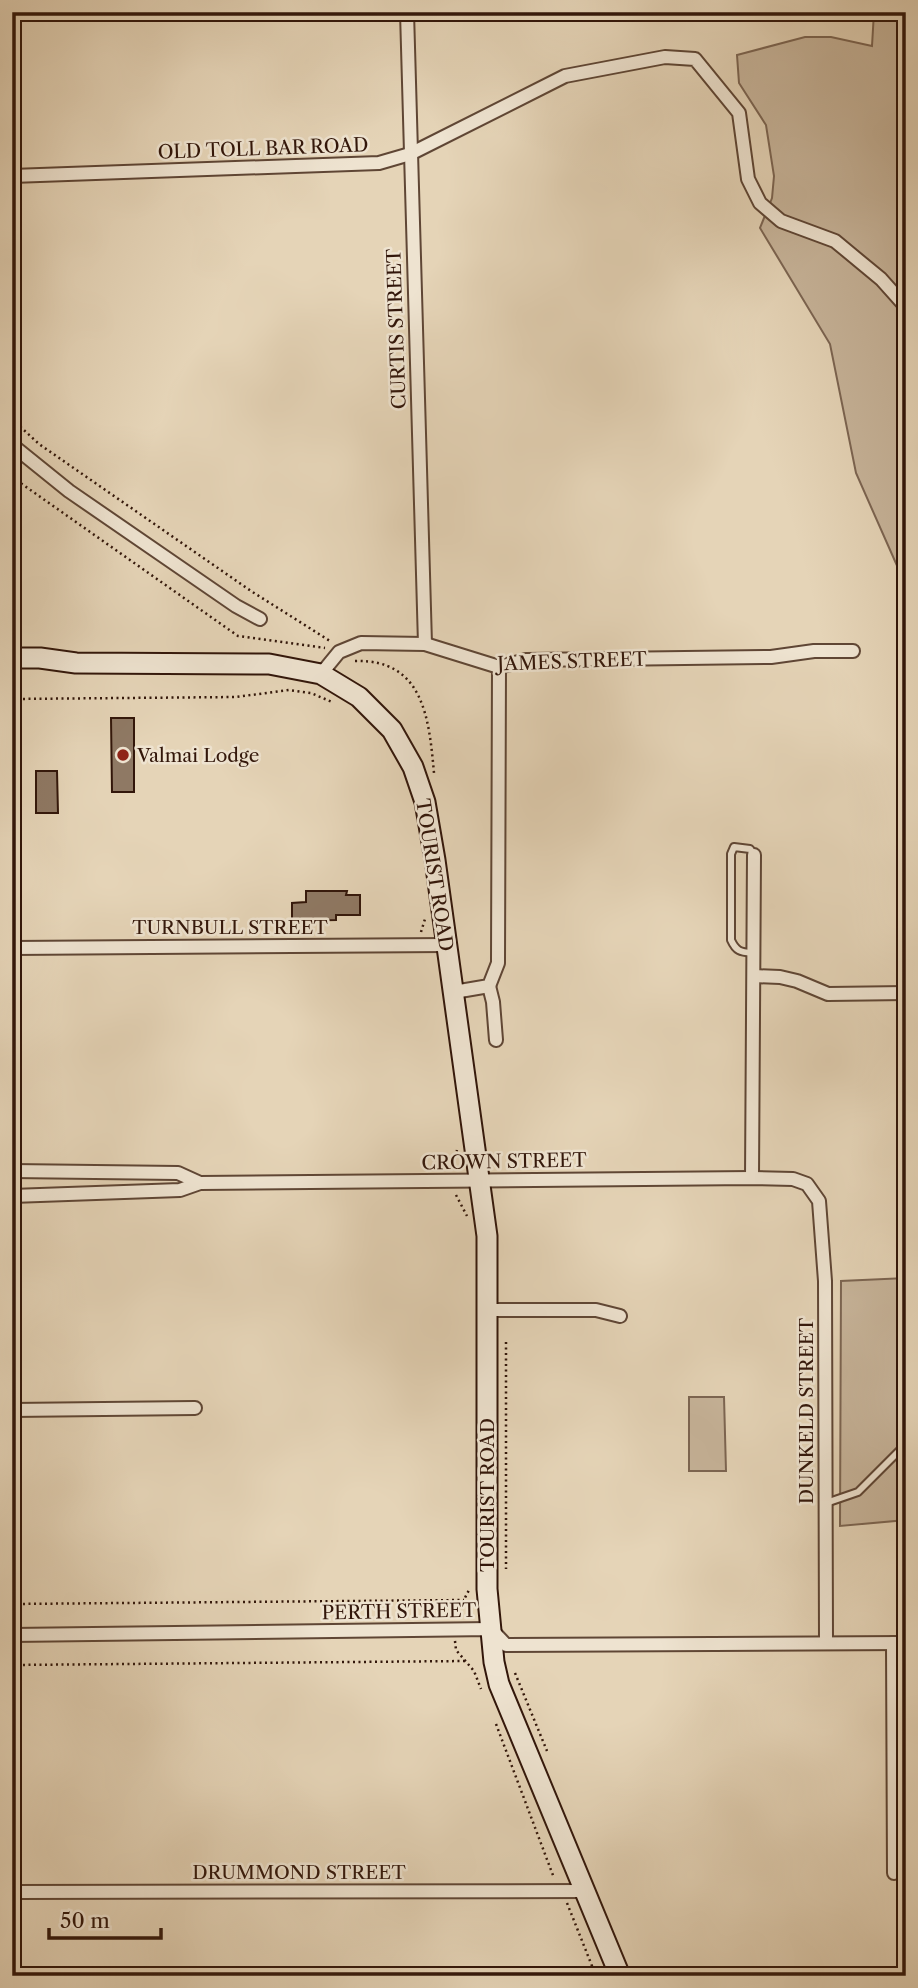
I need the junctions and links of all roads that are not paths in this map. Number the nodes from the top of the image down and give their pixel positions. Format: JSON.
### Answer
{"nodes":[{"id":1,"x":407,"y":12,"type":"edge"},
{"id":2,"x":410,"y":154,"type":"junction"},
{"id":3,"x":12,"y":176,"type":"edge"},
{"id":4,"x":906,"y":307,"type":"edge"},
{"id":5,"x":12,"y":445,"type":"edge"},
{"id":6,"x":260,"y":620,"type":"dead end"},
{"id":7,"x":425,"y":644,"type":"junction"},
{"id":8,"x":853,"y":651,"type":"dead end"},
{"id":9,"x":12,"y":658,"type":"edge"},
{"id":10,"x":499,"y":667,"type":"junction"},
{"id":11,"x":321,"y":674,"type":"junction"},
{"id":12,"x":754,"y":855,"type":"joint"},
{"id":13,"x":447,"y":945,"type":"junction"},
{"id":14,"x":12,"y":948,"type":"edge"},
{"id":15,"x":754,"y":954,"type":"junction"},
{"id":16,"x":754,"y":976,"type":"junction"},
{"id":17,"x":489,"y":986,"type":"junction"},
{"id":18,"x":454,"y":992,"type":"junction"},
{"id":19,"x":906,"y":993,"type":"edge"},
{"id":20,"x":496,"y":1040,"type":"dead end"},
{"id":21,"x":12,"y":1171,"type":"edge"},
{"id":22,"x":752,"y":1178,"type":"junction"},
{"id":23,"x":481,"y":1181,"type":"junction"},
{"id":24,"x":200,"y":1183,"type":"junction"},
{"id":25,"x":807,"y":1184,"type":"joint"},
{"id":26,"x":12,"y":1196,"type":"edge"},
{"id":27,"x":488,"y":1310,"type":"junction"},
{"id":28,"x":620,"y":1316,"type":"dead end"},
{"id":29,"x":195,"y":1408,"type":"dead end"},
{"id":30,"x":12,"y":1410,"type":"edge"},
{"id":31,"x":906,"y":1444,"type":"edge"},
{"id":32,"x":825,"y":1503,"type":"junction"},
{"id":33,"x":491,"y":1629,"type":"junction"},
{"id":34,"x":12,"y":1635,"type":"edge"},
{"id":35,"x":826,"y":1642,"type":"junction"},
{"id":36,"x":899,"y":1643,"type":"edge"},
{"id":37,"x":894,"y":1873,"type":"dead end"},
{"id":38,"x":586,"y":1891,"type":"junction"},
{"id":39,"x":12,"y":1892,"type":"edge"},
{"id":40,"x":620,"y":1976,"type":"edge"}],
"edges":[{"from":1,"to":2,"type":"street","name":"CURTIS STREET"},
{"from":2,"to":3,"type":"street","name":"OLD TOLL BAR ROAD"},
{"from":2,"to":4,"type":"street","name":"OLD TOLL BAR ROAD"},
{"from":2,"to":7,"type":"street","name":"CURTIS STREET"},
{"from":5,"to":6,"type":"street"},
{"from":7,"to":10,"type":"street","name":"JAMES STREET"},
{"from":7,"to":11,"type":"street","name":"JAMES STREET"},
{"from":8,"to":10,"type":"street","name":"JAMES STREET"},
{"from":9,"to":11,"type":"street"},
{"from":10,"to":17,"type":"street"},
{"from":11,"to":13,"type":"street","name":"TOURIST ROAD"},
{"from":12,"to":15,"type":"street"},
{"from":12,"to":15,"type":"lane"},
{"from":13,"to":14,"type":"street","name":"TURNBULL STREET"},
{"from":13,"to":18,"type":"street","name":"TOURIST ROAD"},
{"from":15,"to":16,"type":"street"},
{"from":16,"to":19,"type":"street"},
{"from":16,"to":22,"type":"street"},
{"from":17,"to":18,"type":"street"},
{"from":17,"to":20,"type":"street"},
{"from":18,"to":23,"type":"street","name":"TOURIST ROAD"},
{"from":21,"to":24,"type":"street","name":"CROWN STREET"},
{"from":22,"to":23,"type":"street","name":"CROWN STREET"},
{"from":22,"to":25,"type":"street","name":"CROWN STREET"},
{"from":23,"to":24,"type":"street","name":"CROWN STREET"},
{"from":23,"to":27,"type":"street","name":"TOURIST ROAD"},
{"from":24,"to":26,"type":"street","name":"CROWN STREET"},
{"from":25,"to":32,"type":"street","name":"DUNKELD STREET"},
{"from":27,"to":28,"type":"street"},
{"from":27,"to":33,"type":"street","name":"TOURIST ROAD"},
{"from":29,"to":30,"type":"street"},
{"from":31,"to":32,"type":"lane"},
{"from":32,"to":35,"type":"street","name":"DUNKELD STREET"},
{"from":33,"to":34,"type":"street","name":"PERTH STREET"},
{"from":33,"to":35,"type":"street","name":"PERTH STREET"},
{"from":33,"to":38,"type":"street","name":"TOURIST ROAD"},
{"from":35,"to":36,"type":"street"},
{"from":36,"to":37,"type":"street"},
{"from":38,"to":39,"type":"street","name":"DRUMMOND STREET"},
{"from":38,"to":40,"type":"street","name":"TOURIST ROAD"}]}
